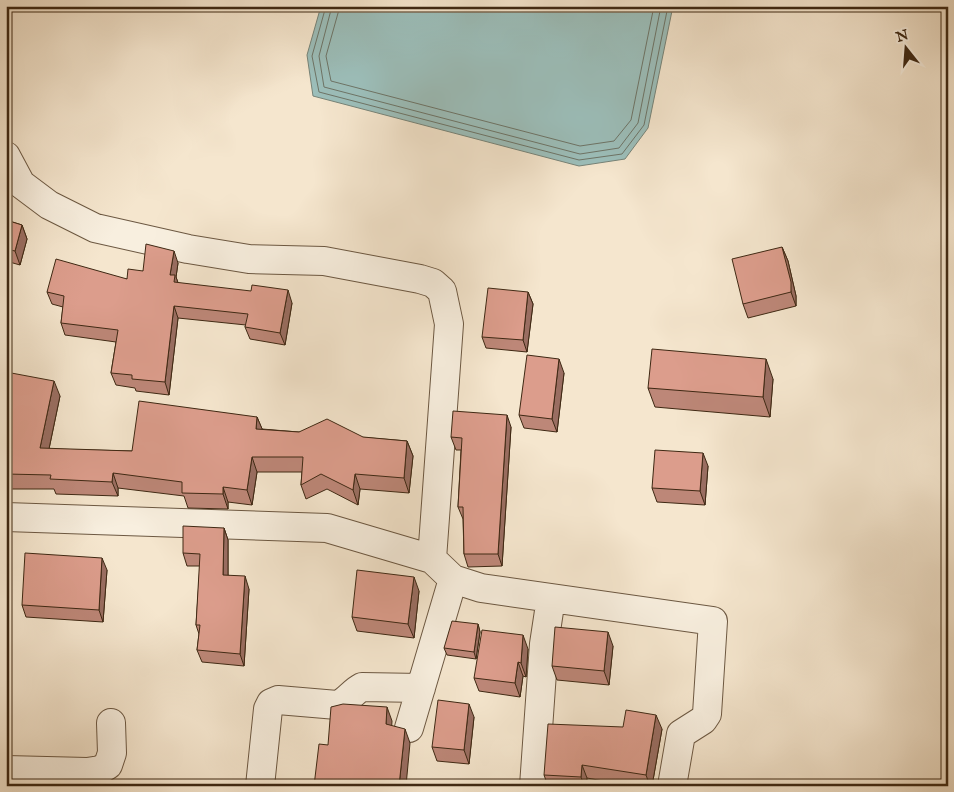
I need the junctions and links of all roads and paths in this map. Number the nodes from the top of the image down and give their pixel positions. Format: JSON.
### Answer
{"nodes":[{"id":1,"x":6,"y":156,"type":"edge"},
{"id":2,"x":6,"y":517,"type":"edge"},
{"id":3,"x":432,"y":559,"type":"junction"},
{"id":4,"x":453,"y":579,"type":"junction"},
{"id":5,"x":551,"y":598,"type":"junction"},
{"id":6,"x":421,"y":688,"type":"junction"},
{"id":7,"x":110,"y":723,"type":"dead end"},
{"id":8,"x":409,"y":728,"type":"dead end"},
{"id":9,"x":6,"y":770,"type":"edge"},
{"id":10,"x":260,"y":786,"type":"edge"},
{"id":11,"x":534,"y":786,"type":"edge"},
{"id":12,"x":672,"y":786,"type":"edge"}],
"edges":[{"from":1,"to":3,"type":"street"},
{"from":2,"to":3,"type":"street"},
{"from":3,"to":4,"type":"street"},
{"from":4,"to":5,"type":"street"},
{"from":4,"to":6,"type":"street"},
{"from":5,"to":11,"type":"street"},
{"from":5,"to":12,"type":"street"},
{"from":6,"to":8,"type":"street"},
{"from":6,"to":10,"type":"street"},
{"from":7,"to":9,"type":"street"}]}
